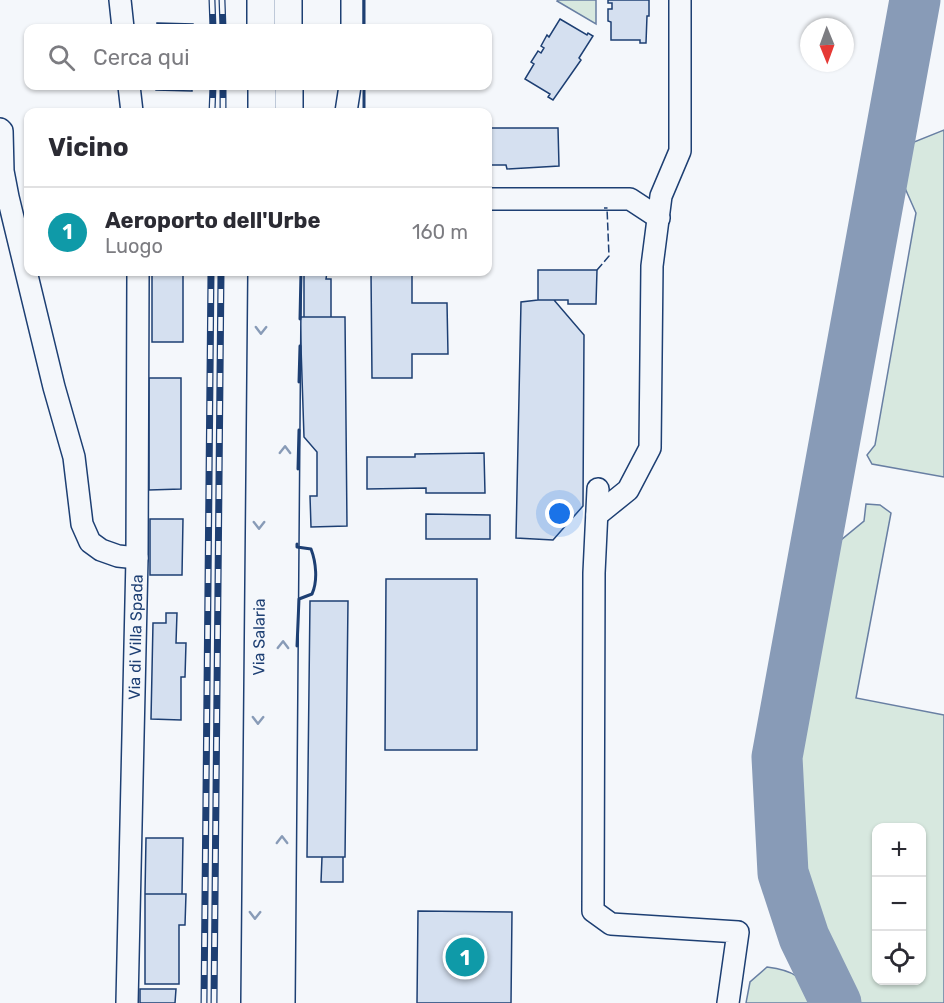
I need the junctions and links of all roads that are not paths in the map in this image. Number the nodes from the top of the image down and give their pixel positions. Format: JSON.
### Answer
{"nodes":[{"id":1,"x":120,"y":0,"type":"edge"},
{"id":2,"x":261,"y":0,"type":"edge"},
{"id":3,"x":288,"y":0,"type":"edge"},
{"id":4,"x":352,"y":0,"type":"edge"},
{"id":5,"x":680,"y":0,"type":"edge"},
{"id":6,"x":123,"y":24,"type":"edge"},
{"id":7,"x":261,"y":24,"type":"edge"},
{"id":8,"x":288,"y":24,"type":"edge"},
{"id":9,"x":352,"y":24,"type":"edge"},
{"id":10,"x":129,"y":90,"type":"edge"},
{"id":11,"x":262,"y":90,"type":"edge"},
{"id":12,"x":289,"y":90,"type":"edge"},
{"id":13,"x":349,"y":90,"type":"edge"},
{"id":14,"x":132,"y":108,"type":"edge"},
{"id":15,"x":262,"y":108,"type":"edge"},
{"id":16,"x":289,"y":108,"type":"edge"},
{"id":17,"x":347,"y":108,"type":"edge"},
{"id":18,"x":0,"y":129,"type":"edge"},
{"id":19,"x":492,"y":199,"type":"edge"},
{"id":20,"x":659,"y":218,"type":"junction"},
{"id":21,"x":24,"y":263,"type":"edge"},
{"id":22,"x":28,"y":276,"type":"edge"},
{"id":23,"x":138,"y":276,"type":"edge"},
{"id":24,"x":262,"y":276,"type":"edge"},
{"id":25,"x":286,"y":276,"type":"edge"},
{"id":26,"x":598,"y":489,"type":"dead end"},
{"id":27,"x":597,"y":514,"type":"junction"},
{"id":28,"x":137,"y":558,"type":"junction"},
{"id":29,"x":127,"y":1003,"type":"edge"},
{"id":30,"x":255,"y":1003,"type":"edge"},
{"id":31,"x":281,"y":1003,"type":"edge"},
{"id":32,"x":728,"y":1003,"type":"edge"}],
"edges":[{"from":1,"to":6,"type":"street"},
{"from":2,"to":7,"type":"main road"},
{"from":3,"to":8,"type":"main road"},
{"from":4,"to":9,"type":"street"},
{"from":5,"to":20,"type":"street"},
{"from":10,"to":14,"type":"street"},
{"from":11,"to":15,"type":"main road"},
{"from":12,"to":16,"type":"main road"},
{"from":13,"to":17,"type":"street"},
{"from":18,"to":21,"type":"street"},
{"from":19,"to":20,"type":"street"},
{"from":20,"to":27,"type":"street"},
{"from":22,"to":28,"type":"street"},
{"from":23,"to":28,"type":"street","name":"Via di Villa Spada"},
{"from":24,"to":30,"type":"main road","name":"Via Salaria","one_way":true},
{"from":31,"to":25,"type":"main road","name":"Via Salaria","one_way":true},
{"from":26,"to":27,"type":"street"},
{"from":27,"to":32,"type":"street"},
{"from":28,"to":29,"type":"street","name":"Via di Villa Spada"}]}
